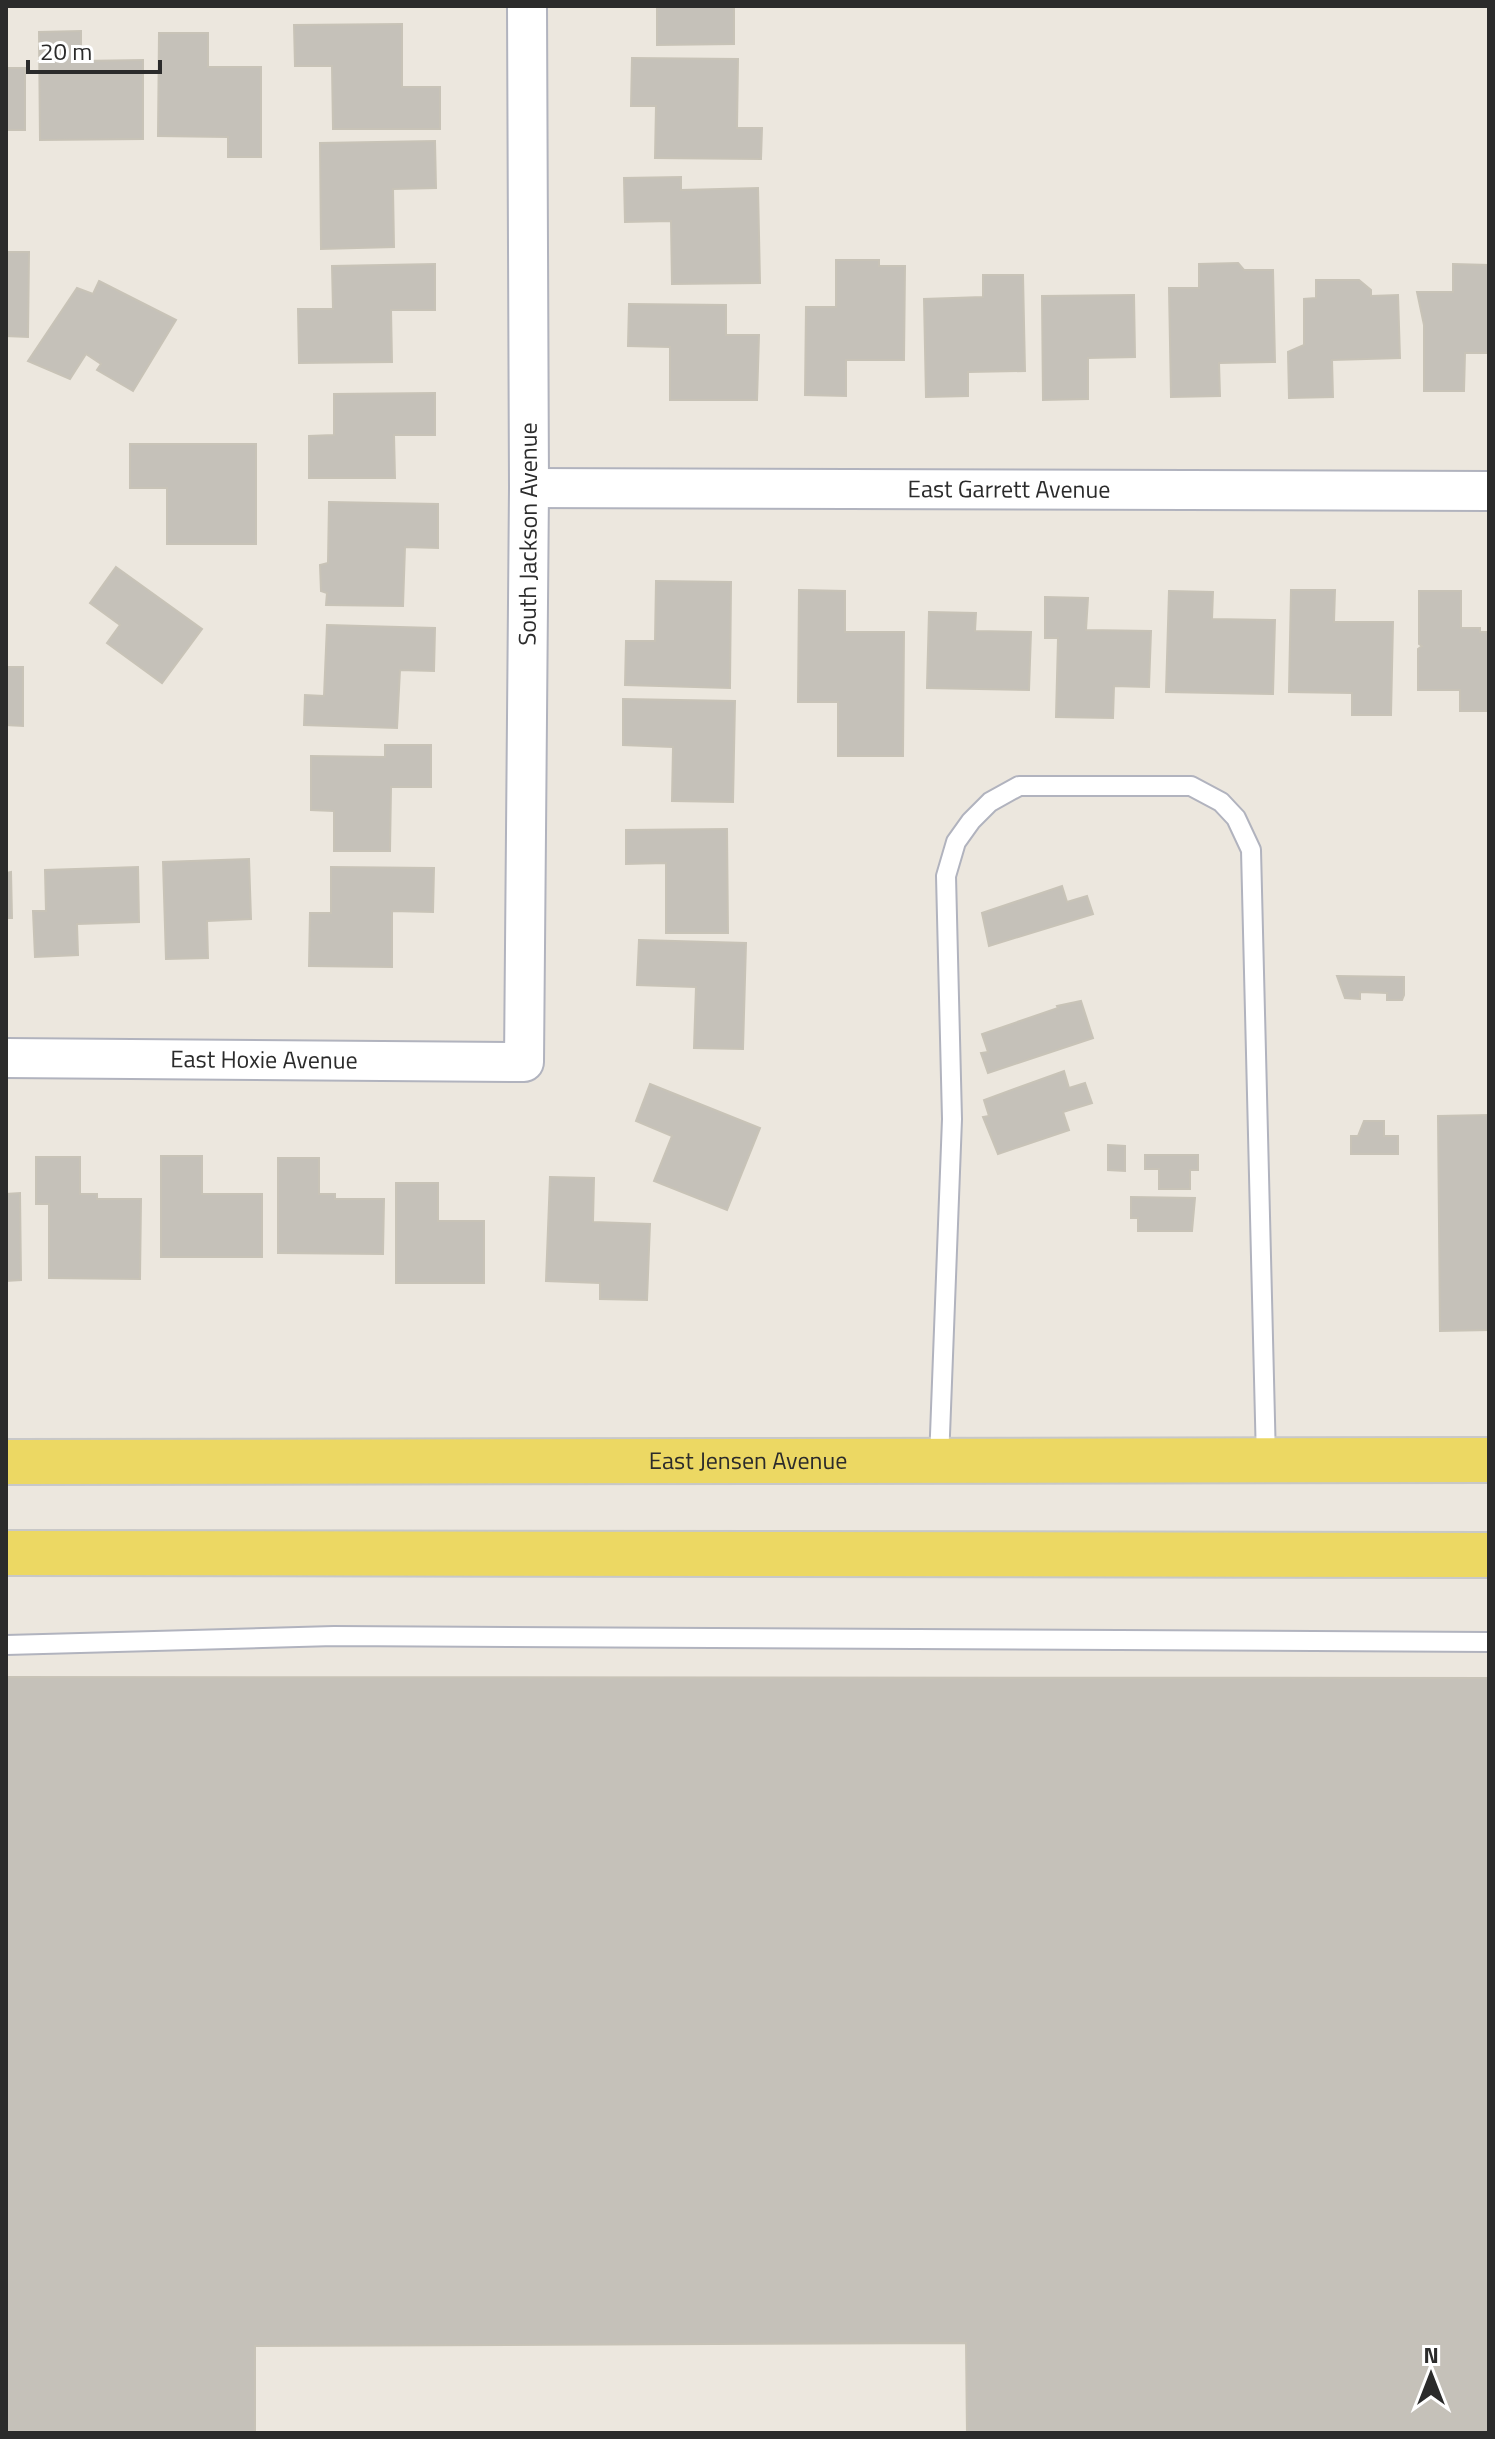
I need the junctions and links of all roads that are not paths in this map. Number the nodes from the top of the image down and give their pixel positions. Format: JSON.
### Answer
{"nodes":[{"id":1,"x":527,"y":6,"type":"edge"},
{"id":2,"x":529,"y":488,"type":"junction"},
{"id":3,"x":1489,"y":491,"type":"edge"},
{"id":4,"x":6,"y":1058,"type":"edge"},
{"id":5,"x":524,"y":1062,"type":"joint"},
{"id":6,"x":1266,"y":1460,"type":"junction"},
{"id":7,"x":1489,"y":1460,"type":"edge"},
{"id":8,"x":939,"y":1461,"type":"junction"},
{"id":9,"x":6,"y":1462,"type":"edge"},
{"id":10,"x":6,"y":1553,"type":"edge"},
{"id":11,"x":1489,"y":1555,"type":"edge"},
{"id":12,"x":1489,"y":1642,"type":"edge"},
{"id":13,"x":6,"y":1645,"type":"edge"}],
"edges":[{"from":1,"to":2,"type":"street","name":"South Jackson Avenue"},
{"from":2,"to":3,"type":"street","name":"East Garrett Avenue"},
{"from":2,"to":5,"type":"street","name":"South Jackson Avenue"},
{"from":4,"to":5,"type":"street","name":"East Hoxie Avenue"},
{"from":6,"to":7,"type":"main road","name":"East Jensen Avenue"},
{"from":6,"to":8,"type":"main road","name":"East Jensen Avenue"},
{"from":6,"to":8,"type":"lane"},
{"from":8,"to":9,"type":"main road","name":"East Jensen Avenue"},
{"from":10,"to":11,"type":"main road"},
{"from":12,"to":13,"type":"lane"}]}
